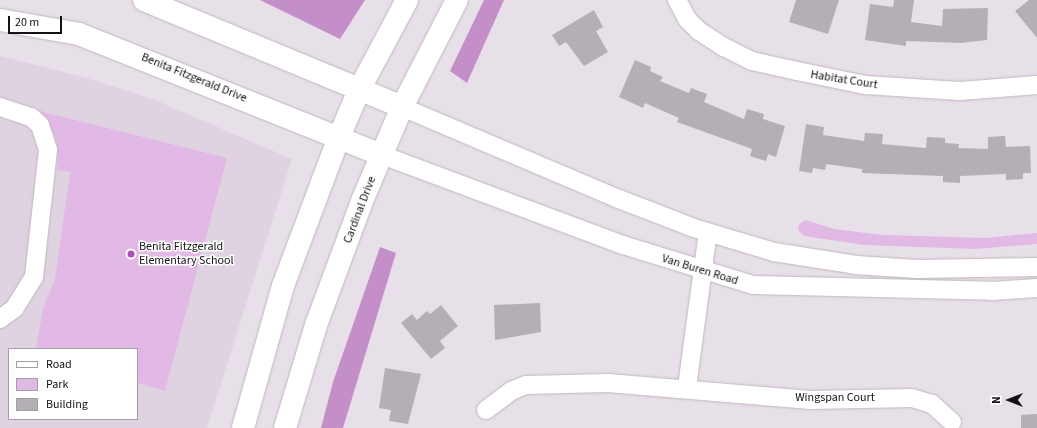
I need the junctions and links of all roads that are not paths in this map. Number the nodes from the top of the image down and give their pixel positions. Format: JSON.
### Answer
{"nodes":[{"id":1,"x":144,"y":0,"type":"edge"},
{"id":2,"x":407,"y":0,"type":"edge"},
{"id":3,"x":457,"y":0,"type":"edge"},
{"id":4,"x":677,"y":0,"type":"edge"},
{"id":5,"x":0,"y":20,"type":"edge"},
{"id":6,"x":1037,"y":85,"type":"edge"},
{"id":7,"x":359,"y":90,"type":"junction"},
{"id":8,"x":402,"y":107,"type":"junction"},
{"id":9,"x":0,"y":108,"type":"edge"},
{"id":10,"x":339,"y":137,"type":"junction"},
{"id":11,"x":382,"y":155,"type":"junction"},
{"id":12,"x":708,"y":232,"type":"junction"},
{"id":13,"x":1037,"y":267,"type":"edge"},
{"id":14,"x":702,"y":272,"type":"junction"},
{"id":15,"x":1037,"y":288,"type":"edge"},
{"id":16,"x":0,"y":319,"type":"edge"},
{"id":17,"x":687,"y":387,"type":"junction"},
{"id":18,"x":486,"y":410,"type":"dead end"},
{"id":19,"x":952,"y":422,"type":"dead end"},
{"id":20,"x":243,"y":428,"type":"edge"},
{"id":21,"x":284,"y":428,"type":"edge"}],
"edges":[{"from":1,"to":7,"type":"main road"},
{"from":2,"to":7,"type":"main road"},
{"from":3,"to":8,"type":"main road","name":"Cardinal Drive"},
{"from":4,"to":6,"type":"street","name":"Habitat Court"},
{"from":5,"to":10,"type":"main road","name":"Benita Fitzgerald Drive"},
{"from":7,"to":8,"type":"main road"},
{"from":7,"to":10,"type":"main road"},
{"from":8,"to":11,"type":"main road","name":"Cardinal Drive"},
{"from":8,"to":12,"type":"street"},
{"from":9,"to":16,"type":"street"},
{"from":10,"to":11,"type":"main road","name":"Benita Fitzgerald Drive"},
{"from":10,"to":20,"type":"main road"},
{"from":11,"to":14,"type":"street","name":"Van Buren Road"},
{"from":11,"to":21,"type":"main road","name":"Cardinal Drive"},
{"from":12,"to":13,"type":"street"},
{"from":12,"to":14,"type":"street"},
{"from":14,"to":15,"type":"street","name":"Van Buren Road"},
{"from":14,"to":17,"type":"street"},
{"from":17,"to":18,"type":"street","name":"Wingspan Court"},
{"from":17,"to":19,"type":"street","name":"Wingspan Court"}]}
